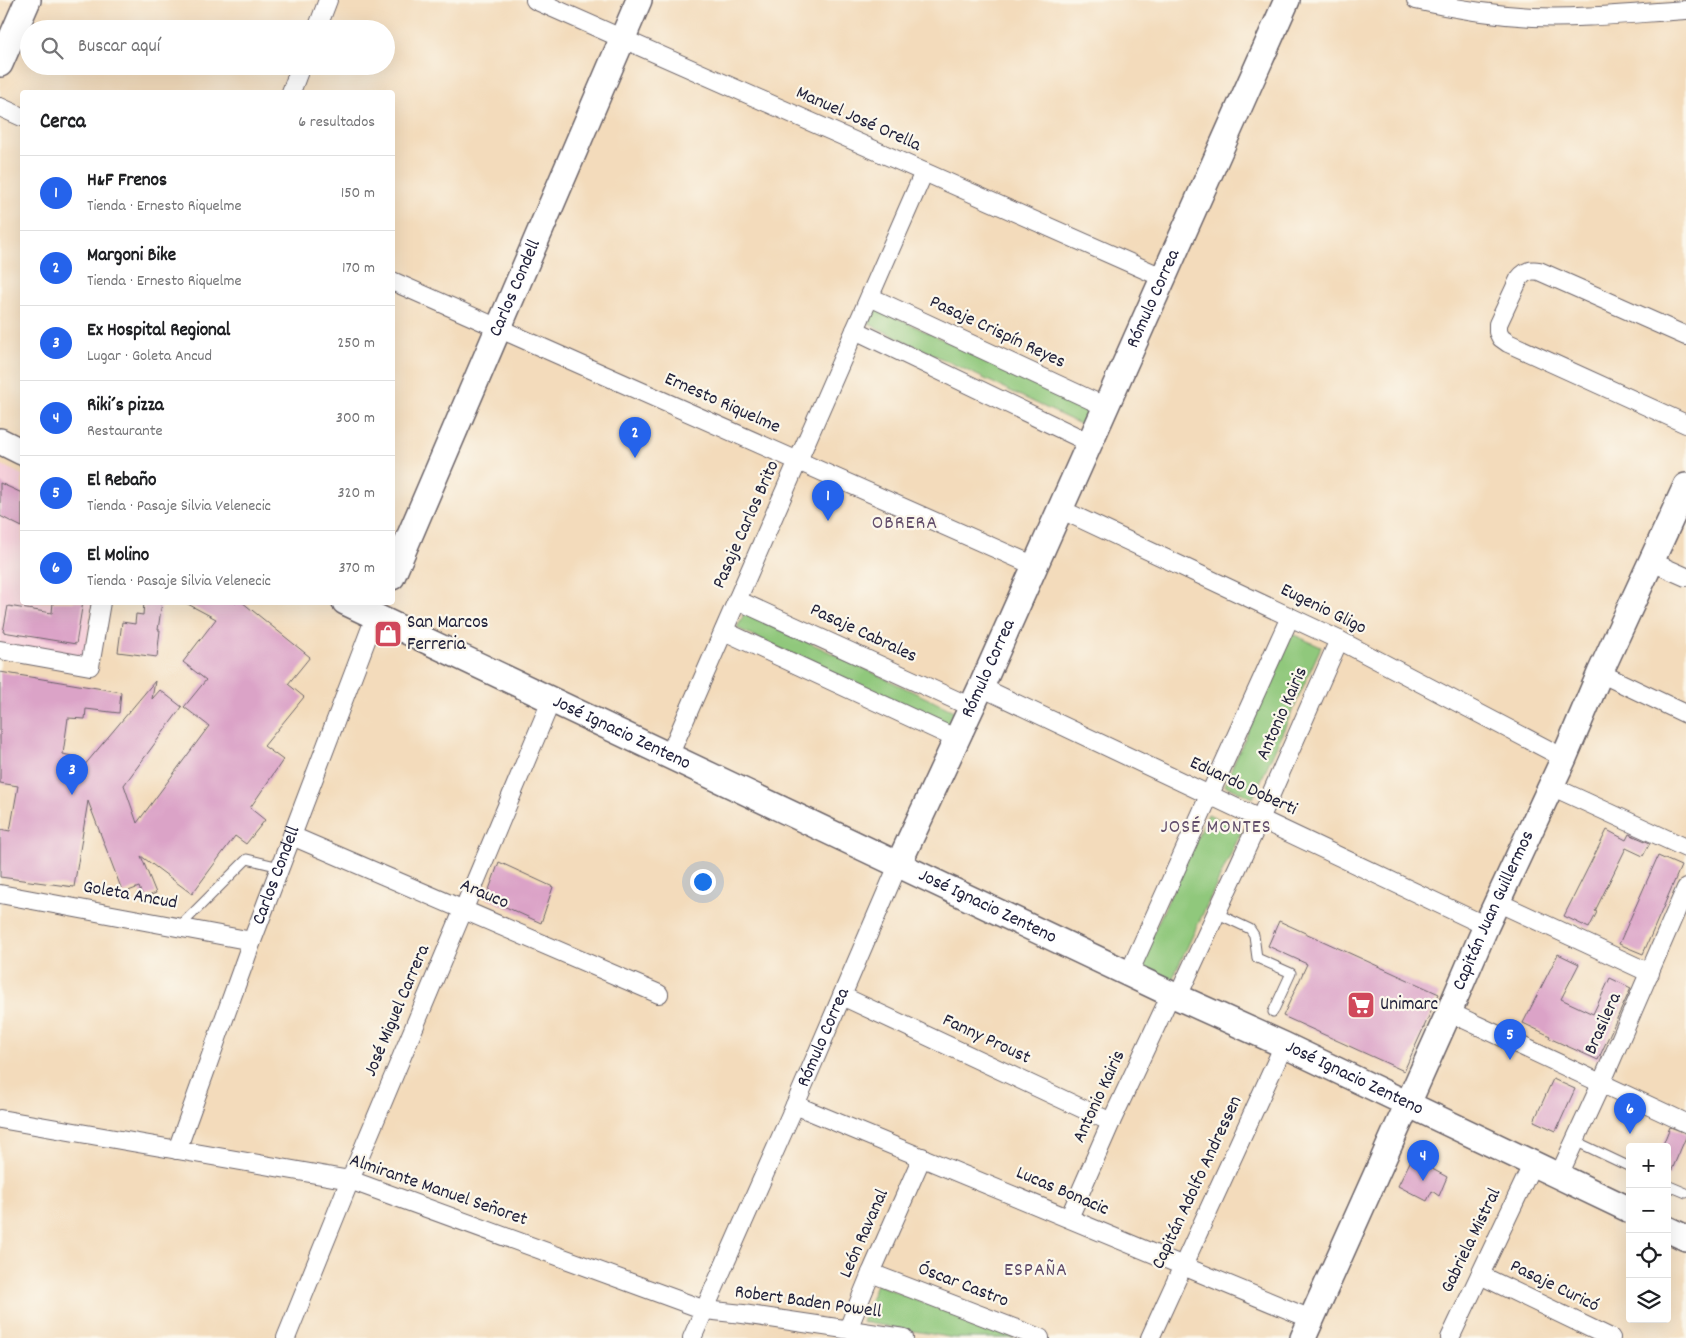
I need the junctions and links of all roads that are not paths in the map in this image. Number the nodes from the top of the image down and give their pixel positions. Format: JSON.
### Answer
{"nodes":[{"id":1,"x":28,"y":0,"type":"edge"},
{"id":2,"x":328,"y":0,"type":"edge"},
{"id":3,"x":534,"y":0,"type":"edge"},
{"id":4,"x":639,"y":0,"type":"edge"},
{"id":5,"x":1287,"y":0,"type":"edge"},
{"id":6,"x":1416,"y":0,"type":"edge"},
{"id":7,"x":1686,"y":10,"type":"edge"},
{"id":8,"x":320,"y":20,"type":"edge"},
{"id":9,"x":622,"y":39,"type":"junction"},
{"id":10,"x":0,"y":64,"type":"edge"},
{"id":11,"x":298,"y":75,"type":"edge"},
{"id":12,"x":292,"y":90,"type":"edge"},
{"id":13,"x":0,"y":107,"type":"edge"},
{"id":14,"x":20,"y":116,"type":"edge"},
{"id":15,"x":924,"y":172,"type":"junction"},
{"id":16,"x":1164,"y":278,"type":"junction"},
{"id":17,"x":395,"y":282,"type":"edge"},
{"id":18,"x":870,"y":297,"type":"junction"},
{"id":19,"x":500,"y":328,"type":"junction"},
{"id":20,"x":855,"y":330,"type":"junction"},
{"id":21,"x":1686,"y":336,"type":"edge"},
{"id":22,"x":1106,"y":407,"type":"junction"},
{"id":23,"x":1686,"y":424,"type":"edge"},
{"id":24,"x":0,"y":441,"type":"edge"},
{"id":25,"x":1090,"y":442,"type":"junction"},
{"id":26,"x":20,"y":451,"type":"edge"},
{"id":27,"x":798,"y":461,"type":"junction"},
{"id":28,"x":1686,"y":486,"type":"edge"},
{"id":29,"x":1060,"y":510,"type":"junction"},
{"id":30,"x":1652,"y":562,"type":"junction"},
{"id":31,"x":1035,"y":566,"type":"junction"},
{"id":32,"x":395,"y":570,"type":"edge"},
{"id":33,"x":1686,"y":577,"type":"edge"},
{"id":34,"x":737,"y":600,"type":"junction"},
{"id":35,"x":100,"y":605,"type":"edge"},
{"id":36,"x":357,"y":605,"type":"edge"},
{"id":37,"x":378,"y":610,"type":"edge"},
{"id":38,"x":1290,"y":617,"type":"junction"},
{"id":39,"x":724,"y":631,"type":"junction"},
{"id":40,"x":1339,"y":640,"type":"junction"},
{"id":41,"x":0,"y":650,"type":"edge"},
{"id":42,"x":1600,"y":673,"type":"junction"},
{"id":43,"x":976,"y":697,"type":"junction"},
{"id":44,"x":551,"y":701,"type":"junction"},
{"id":45,"x":1686,"y":714,"type":"edge"},
{"id":46,"x":957,"y":739,"type":"junction"},
{"id":47,"x":669,"y":756,"type":"junction"},
{"id":48,"x":1564,"y":758,"type":"junction"},
{"id":49,"x":1550,"y":786,"type":"junction"},
{"id":50,"x":1210,"y":795,"type":"junction"},
{"id":51,"x":1260,"y":819,"type":"junction"},
{"id":52,"x":292,"y":836,"type":"junction"},
{"id":53,"x":1686,"y":848,"type":"edge"},
{"id":54,"x":899,"y":864,"type":"junction"},
{"id":55,"x":280,"y":866,"type":"junction"},
{"id":56,"x":1686,"y":888,"type":"edge"},
{"id":57,"x":0,"y":894,"type":"edge"},
{"id":58,"x":1497,"y":902,"type":"junction"},
{"id":59,"x":464,"y":910,"type":"junction"},
{"id":60,"x":1216,"y":913,"type":"junction"},
{"id":61,"x":1486,"y":926,"type":"junction"},
{"id":62,"x":179,"y":927,"type":"junction"},
{"id":63,"x":252,"y":941,"type":"junction"},
{"id":64,"x":1129,"y":973,"type":"junction"},
{"id":65,"x":1650,"y":973,"type":"junction"},
{"id":66,"x":658,"y":994,"type":"dead end"},
{"id":67,"x":1174,"y":995,"type":"junction"},
{"id":68,"x":842,"y":996,"type":"junction"},
{"id":69,"x":1274,"y":1012,"type":"dead end"},
{"id":70,"x":1449,"y":1012,"type":"junction"},
{"id":71,"x":1284,"y":1045,"type":"junction"},
{"id":72,"x":1601,"y":1084,"type":"junction"},
{"id":73,"x":795,"y":1104,"type":"junction"},
{"id":74,"x":1408,"y":1104,"type":"junction"},
{"id":75,"x":0,"y":1120,"type":"edge"},
{"id":76,"x":1111,"y":1122,"type":"junction"},
{"id":77,"x":1686,"y":1123,"type":"edge"},
{"id":78,"x":1574,"y":1141,"type":"junction"},
{"id":79,"x":177,"y":1150,"type":"junction"},
{"id":80,"x":922,"y":1157,"type":"junction"},
{"id":81,"x":1533,"y":1163,"type":"junction"},
{"id":82,"x":1626,"y":1165,"type":"edge"},
{"id":83,"x":1559,"y":1175,"type":"junction"},
{"id":84,"x":350,"y":1180,"type":"junction"},
{"id":85,"x":1671,"y":1186,"type":"edge"},
{"id":86,"x":1686,"y":1193,"type":"edge"},
{"id":87,"x":1626,"y":1208,"type":"edge"},
{"id":88,"x":1069,"y":1218,"type":"junction"},
{"id":89,"x":1671,"y":1231,"type":"edge"},
{"id":90,"x":1686,"y":1238,"type":"edge"},
{"id":91,"x":1184,"y":1266,"type":"junction"},
{"id":92,"x":871,"y":1273,"type":"junction"},
{"id":93,"x":1480,"y":1275,"type":"junction"},
{"id":94,"x":704,"y":1310,"type":"junction"},
{"id":95,"x":848,"y":1329,"type":"junction"},
{"id":96,"x":1307,"y":1329,"type":"edge"},
{"id":97,"x":286,"y":1338,"type":"edge"},
{"id":98,"x":692,"y":1338,"type":"edge"},
{"id":99,"x":904,"y":1338,"type":"edge"},
{"id":100,"x":1040,"y":1338,"type":"edge"},
{"id":101,"x":1150,"y":1338,"type":"edge"},
{"id":102,"x":1450,"y":1338,"type":"edge"},
{"id":103,"x":1611,"y":1338,"type":"edge"}],
"edges":[{"from":1,"to":10,"type":"street"},
{"from":2,"to":8,"type":"street"},
{"from":3,"to":9,"type":"street","name":"Manuel José Orella"},
{"from":4,"to":9,"type":"street","name":"Carlos Condell"},
{"from":5,"to":16,"type":"street","name":"Rómulo Correa"},
{"from":6,"to":7,"type":"street"},
{"from":9,"to":15,"type":"street","name":"Manuel José Orella"},
{"from":9,"to":19,"type":"street","name":"Carlos Condell"},
{"from":11,"to":12,"type":"street"},
{"from":13,"to":14,"type":"street"},
{"from":15,"to":16,"type":"street","name":"Manuel José Orella"},
{"from":15,"to":18,"type":"street","name":"Pasaje Carlos Brito"},
{"from":16,"to":22,"type":"street","name":"Rómulo Correa"},
{"from":17,"to":19,"type":"street","name":"Ernesto Riquelme"},
{"from":18,"to":20,"type":"street","name":"Pasaje Carlos Brito"},
{"from":18,"to":22,"type":"street","name":"Pasaje Crispín Reyes"},
{"from":19,"to":27,"type":"street","name":"Ernesto Riquelme"},
{"from":19,"to":32,"type":"street","name":"Carlos Condell"},
{"from":20,"to":25,"type":"street"},
{"from":20,"to":27,"type":"street","name":"Pasaje Carlos Brito"},
{"from":21,"to":23,"type":"street"},
{"from":22,"to":25,"type":"street","name":"Rómulo Correa"},
{"from":24,"to":26,"type":"street"},
{"from":25,"to":29,"type":"street","name":"Rómulo Correa"},
{"from":27,"to":31,"type":"street","name":"Ernesto Riquelme"},
{"from":27,"to":34,"type":"street","name":"Pasaje Carlos Brito"},
{"from":28,"to":30,"type":"street","name":"Capitán Juan Guillermos"},
{"from":29,"to":31,"type":"street","name":"Rómulo Correa"},
{"from":29,"to":38,"type":"street","name":"Eugenio Gligo"},
{"from":30,"to":33,"type":"street"},
{"from":30,"to":42,"type":"street","name":"Capitán Juan Guillermos"},
{"from":31,"to":43,"type":"street","name":"Rómulo Correa"},
{"from":34,"to":39,"type":"street","name":"Pasaje Carlos Brito"},
{"from":34,"to":43,"type":"street","name":"Pasaje Cabrales"},
{"from":35,"to":41,"type":"street"},
{"from":36,"to":37,"type":"street","name":"José Ignacio Zenteno"},
{"from":37,"to":44,"type":"street","name":"José Ignacio Zenteno"},
{"from":37,"to":52,"type":"street","name":"Carlos Condell"},
{"from":38,"to":40,"type":"street","name":"Eugenio Gligo"},
{"from":38,"to":50,"type":"street","name":"Antonio Kairis"},
{"from":39,"to":46,"type":"street"},
{"from":39,"to":47,"type":"street","name":"Pasaje Carlos Brito"},
{"from":40,"to":48,"type":"street","name":"Eugenio Gligo"},
{"from":40,"to":51,"type":"street","name":"Antonio Kairis"},
{"from":42,"to":45,"type":"street"},
{"from":42,"to":48,"type":"street","name":"Capitán Juan Guillermos"},
{"from":43,"to":46,"type":"street","name":"Rómulo Correa"},
{"from":43,"to":50,"type":"street","name":"Eduardo Doberti"},
{"from":44,"to":47,"type":"street","name":"José Ignacio Zenteno"},
{"from":44,"to":59,"type":"street","name":"José Miguel Carrera"},
{"from":46,"to":54,"type":"street","name":"Rómulo Correa"},
{"from":47,"to":54,"type":"street","name":"José Ignacio Zenteno"},
{"from":48,"to":49,"type":"street","name":"Capitán Juan Guillermos"},
{"from":49,"to":53,"type":"street"},
{"from":49,"to":58,"type":"street","name":"Capitán Juan Guillermos"},
{"from":50,"to":51,"type":"street","name":"Eduardo Doberti"},
{"from":50,"to":64,"type":"street","name":"Antonio Kairis"},
{"from":51,"to":60,"type":"street","name":"Antonio Kairis"},
{"from":51,"to":61,"type":"street","name":"Eduardo Doberti"},
{"from":52,"to":55,"type":"street","name":"Carlos Condell"},
{"from":52,"to":59,"type":"street","name":"Arauco"},
{"from":54,"to":64,"type":"street","name":"José Ignacio Zenteno"},
{"from":54,"to":68,"type":"street","name":"Rómulo Correa"},
{"from":55,"to":62,"type":"lane"},
{"from":55,"to":63,"type":"street","name":"Carlos Condell"},
{"from":56,"to":65,"type":"street","name":"Brasilera"},
{"from":57,"to":62,"type":"street","name":"Goleta Ancud"},
{"from":58,"to":61,"type":"street","name":"Capitán Juan Guillermos"},
{"from":58,"to":65,"type":"street"},
{"from":59,"to":66,"type":"street","name":"Arauco"},
{"from":59,"to":84,"type":"street","name":"José Miguel Carrera"},
{"from":60,"to":67,"type":"street","name":"Antonio Kairis"},
{"from":60,"to":69,"type":"lane"},
{"from":61,"to":70,"type":"street","name":"Capitán Juan Guillermos"},
{"from":62,"to":63,"type":"street","name":"Goleta Ancud"},
{"from":63,"to":79,"type":"street","name":"Carlos Condell"},
{"from":64,"to":67,"type":"street","name":"José Ignacio Zenteno"},
{"from":65,"to":72,"type":"street","name":"Brasilera"},
{"from":67,"to":71,"type":"street","name":"José Ignacio Zenteno"},
{"from":67,"to":76,"type":"street","name":"Antonio Kairis"},
{"from":68,"to":73,"type":"street","name":"Rómulo Correa"},
{"from":68,"to":76,"type":"street","name":"Fanny Proust"},
{"from":70,"to":72,"type":"street"},
{"from":70,"to":74,"type":"street","name":"Capitán Juan Guillermos"},
{"from":71,"to":74,"type":"street","name":"José Ignacio Zenteno"},
{"from":71,"to":91,"type":"street","name":"Capitán Adolfo Andressen"},
{"from":72,"to":77,"type":"street"},
{"from":72,"to":78,"type":"street","name":"Brasilera"},
{"from":73,"to":80,"type":"street","name":"Lucas Bonacic"},
{"from":73,"to":94,"type":"street","name":"Rómulo Correa"},
{"from":74,"to":81,"type":"street","name":"José Ignacio Zenteno"},
{"from":74,"to":96,"type":"street","name":"Capitán Juan Guillermos"},
{"from":75,"to":79,"type":"street","name":"Almirante Manuel Señoret"},
{"from":76,"to":88,"type":"street","name":"Antonio Kairis"},
{"from":78,"to":82,"type":"lane"},
{"from":78,"to":83,"type":"street","name":"Brasilera"},
{"from":79,"to":84,"type":"street","name":"Almirante Manuel Señoret"},
{"from":80,"to":88,"type":"street","name":"Lucas Bonacic"},
{"from":80,"to":92,"type":"street","name":"León Ravanal"},
{"from":81,"to":83,"type":"street","name":"José Ignacio Zenteno"},
{"from":81,"to":93,"type":"street","name":"Gabriela Mistral"},
{"from":83,"to":87,"type":"street","name":"José Ignacio Zenteno"},
{"from":84,"to":94,"type":"street","name":"Almirante Manuel Señoret"},
{"from":84,"to":97,"type":"street","name":"José Miguel Carrera"},
{"from":85,"to":86,"type":"lane"},
{"from":88,"to":91,"type":"street","name":"Lucas Bonacic"},
{"from":89,"to":90,"type":"street"},
{"from":91,"to":96,"type":"street","name":"Lucas Bonacic"},
{"from":91,"to":101,"type":"street","name":"Capitán Adolfo Andressen"},
{"from":92,"to":95,"type":"street","name":"León Ravanal"},
{"from":92,"to":100,"type":"street","name":"Óscar Castro"},
{"from":93,"to":102,"type":"street","name":"Gabriela Mistral"},
{"from":93,"to":103,"type":"street","name":"Pasaje Curicó"},
{"from":94,"to":95,"type":"street","name":"Robert Baden Powell"},
{"from":94,"to":98,"type":"street","name":"Rómulo Correa"},
{"from":95,"to":99,"type":"street","name":"Robert Baden Powell"}]}
